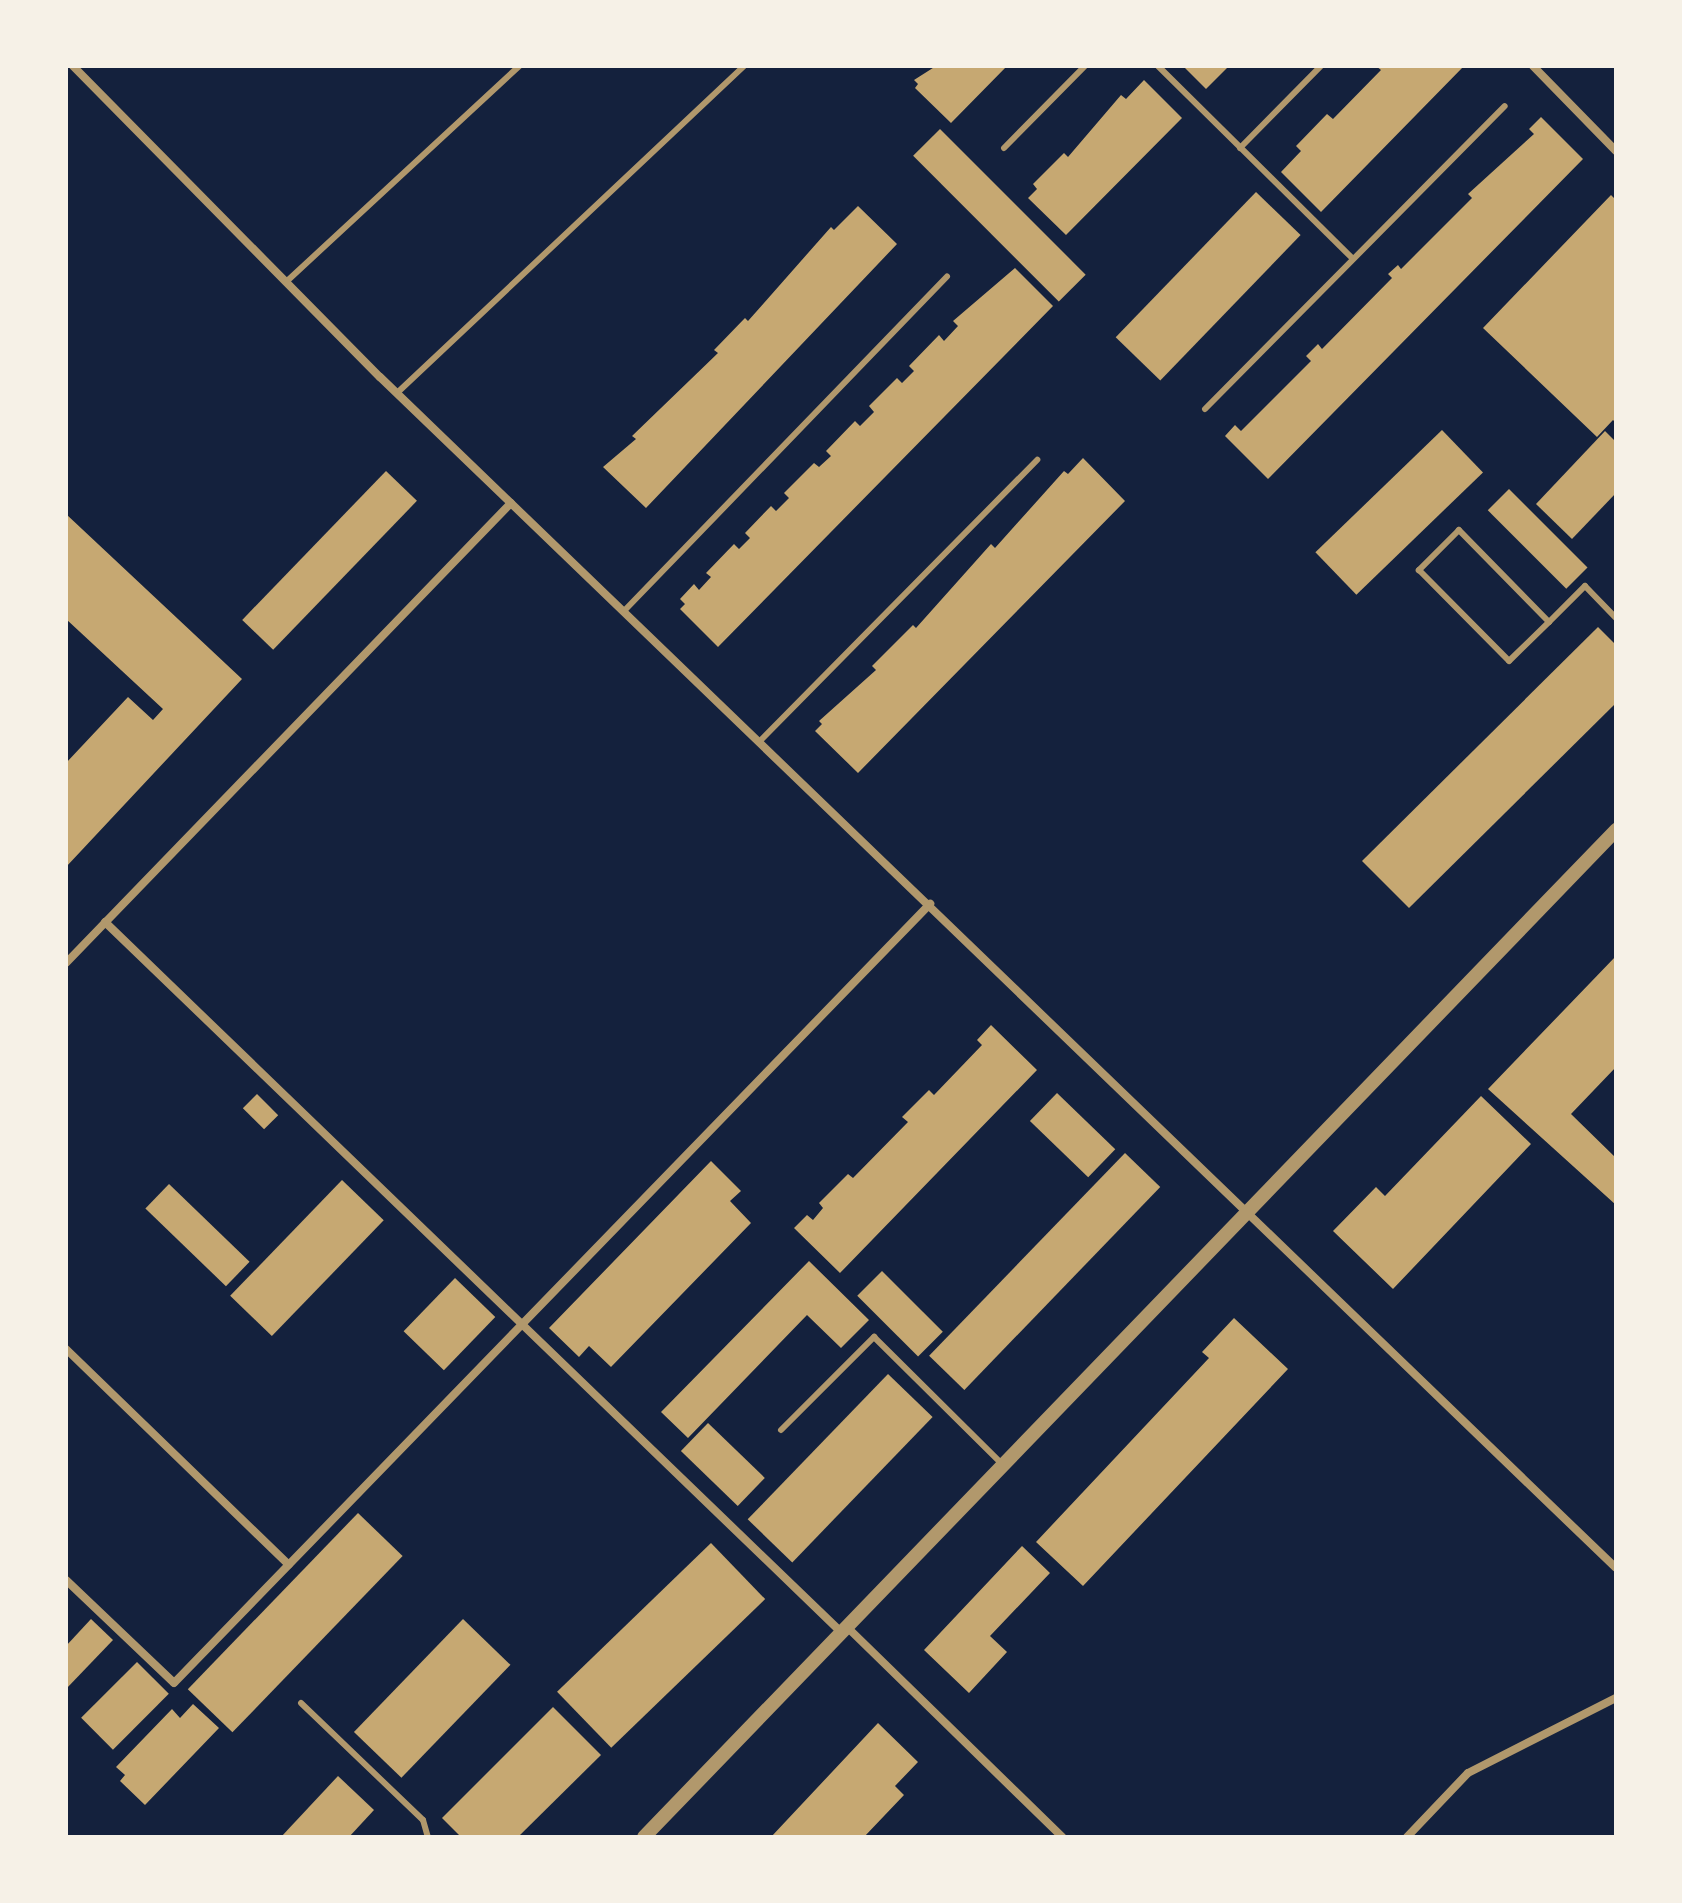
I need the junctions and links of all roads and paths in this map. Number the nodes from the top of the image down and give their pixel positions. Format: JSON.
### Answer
{"nodes":[{"id":1,"x":73,"y":66,"type":"edge"},
{"id":2,"x":519,"y":66,"type":"edge"},
{"id":3,"x":744,"y":66,"type":"edge"},
{"id":4,"x":1085,"y":66,"type":"edge"},
{"id":5,"x":1158,"y":66,"type":"edge"},
{"id":6,"x":1321,"y":66,"type":"edge"},
{"id":7,"x":1533,"y":66,"type":"edge"},
{"id":8,"x":1505,"y":106,"type":"dead end"},
{"id":9,"x":1004,"y":148,"type":"dead end"},
{"id":10,"x":1240,"y":148,"type":"junction"},
{"id":11,"x":1616,"y":151,"type":"edge"},
{"id":12,"x":1353,"y":259,"type":"junction"},
{"id":13,"x":947,"y":277,"type":"dead end"},
{"id":14,"x":286,"y":282,"type":"junction"},
{"id":15,"x":397,"y":393,"type":"junction"},
{"id":16,"x":1205,"y":409,"type":"dead end"},
{"id":17,"x":1037,"y":460,"type":"dead end"},
{"id":18,"x":511,"y":503,"type":"junction"},
{"id":19,"x":624,"y":611,"type":"junction"},
{"id":20,"x":1616,"y":618,"type":"edge"},
{"id":21,"x":1549,"y":622,"type":"junction"},
{"id":22,"x":760,"y":741,"type":"junction"},
{"id":23,"x":1616,"y":830,"type":"edge"},
{"id":24,"x":930,"y":904,"type":"junction"},
{"id":25,"x":105,"y":922,"type":"junction"},
{"id":26,"x":66,"y":963,"type":"edge"},
{"id":27,"x":1250,"y":1210,"type":"junction"},
{"id":28,"x":522,"y":1324,"type":"junction"},
{"id":29,"x":66,"y":1349,"type":"edge"},
{"id":30,"x":781,"y":1430,"type":"dead end"},
{"id":31,"x":1003,"y":1465,"type":"junction"},
{"id":32,"x":289,"y":1565,"type":"junction"},
{"id":33,"x":1616,"y":1568,"type":"edge"},
{"id":34,"x":66,"y":1580,"type":"edge"},
{"id":35,"x":844,"y":1630,"type":"junction"},
{"id":36,"x":1616,"y":1698,"type":"edge"},
{"id":37,"x":301,"y":1703,"type":"dead end"},
{"id":38,"x":428,"y":1837,"type":"edge"},
{"id":39,"x":644,"y":1837,"type":"edge"},
{"id":40,"x":1062,"y":1837,"type":"edge"},
{"id":41,"x":1407,"y":1837,"type":"edge"}],
"edges":[{"from":1,"to":14,"type":"street"},
{"from":2,"to":14,"type":"lane"},
{"from":3,"to":15,"type":"lane"},
{"from":4,"to":9,"type":"lane"},
{"from":5,"to":10,"type":"lane"},
{"from":6,"to":10,"type":"lane"},
{"from":7,"to":11,"type":"street"},
{"from":8,"to":12,"type":"lane"},
{"from":10,"to":12,"type":"lane"},
{"from":12,"to":16,"type":"lane"},
{"from":13,"to":19,"type":"lane"},
{"from":14,"to":15,"type":"street"},
{"from":15,"to":18,"type":"street"},
{"from":17,"to":22,"type":"lane"},
{"from":18,"to":19,"type":"street"},
{"from":18,"to":25,"type":"street"},
{"from":19,"to":22,"type":"street"},
{"from":20,"to":21,"type":"lane"},
{"from":21,"to":21,"type":"lane"},
{"from":22,"to":24,"type":"street"},
{"from":23,"to":27,"type":"street"},
{"from":24,"to":27,"type":"street"},
{"from":24,"to":28,"type":"street"},
{"from":25,"to":26,"type":"street"},
{"from":25,"to":28,"type":"street"},
{"from":27,"to":31,"type":"street"},
{"from":27,"to":33,"type":"street"},
{"from":28,"to":32,"type":"street"},
{"from":28,"to":35,"type":"street"},
{"from":29,"to":32,"type":"street"},
{"from":30,"to":31,"type":"lane"},
{"from":31,"to":35,"type":"street"},
{"from":32,"to":34,"type":"street"},
{"from":35,"to":39,"type":"street"},
{"from":35,"to":40,"type":"street"},
{"from":36,"to":41,"type":"street"},
{"from":37,"to":38,"type":"lane"}]}
